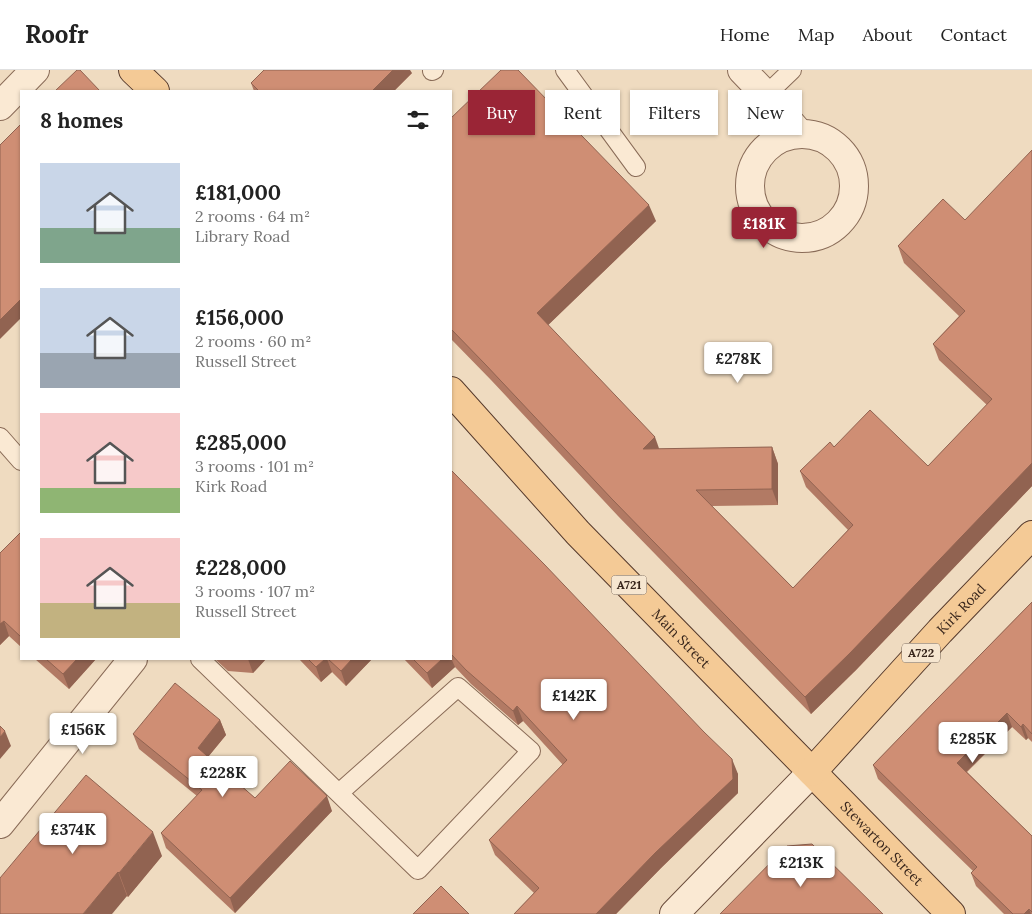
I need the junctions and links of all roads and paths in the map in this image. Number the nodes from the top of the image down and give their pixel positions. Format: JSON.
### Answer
{"nodes":[{"id":1,"x":35,"y":70,"type":"edge"},
{"id":2,"x":133,"y":70,"type":"edge"},
{"id":3,"x":565,"y":70,"type":"edge"},
{"id":4,"x":742,"y":70,"type":"edge"},
{"id":5,"x":792,"y":70,"type":"edge"},
{"id":6,"x":154,"y":90,"type":"edge"},
{"id":7,"x":761,"y":90,"type":"edge"},
{"id":8,"x":771,"y":90,"type":"edge"},
{"id":9,"x":0,"y":106,"type":"edge"},
{"id":10,"x":636,"y":167,"type":"dead end"},
{"id":11,"x":452,"y":392,"type":"edge"},
{"id":12,"x":0,"y":437,"type":"edge"},
{"id":13,"x":20,"y":460,"type":"edge"},
{"id":14,"x":1032,"y":536,"type":"edge"},
{"id":15,"x":132,"y":660,"type":"edge"},
{"id":16,"x":201,"y":660,"type":"edge"},
{"id":17,"x":812,"y":772,"type":"junction"},
{"id":18,"x":339,"y":793,"type":"junction"},
{"id":19,"x":0,"y":824,"type":"edge"},
{"id":20,"x":674,"y":914,"type":"edge"},
{"id":21,"x":951,"y":914,"type":"edge"}],
"edges":[{"from":1,"to":9,"type":"street"},
{"from":2,"to":6,"type":"main road"},
{"from":3,"to":10,"type":"lane"},
{"from":4,"to":7,"type":"street"},
{"from":5,"to":8,"type":"lane"},
{"from":11,"to":17,"type":"main road","name":"Main Street","number":"A721"},
{"from":12,"to":13,"type":"lane"},
{"from":14,"to":17,"type":"main road","name":"Kirk Road","number":"A722"},
{"from":15,"to":19,"type":"street"},
{"from":16,"to":18,"type":"lane"},
{"from":17,"to":20,"type":"street"},
{"from":17,"to":21,"type":"main road","name":"Stewarton Street","number":"A721"},
{"from":18,"to":18,"type":"lane"}]}
